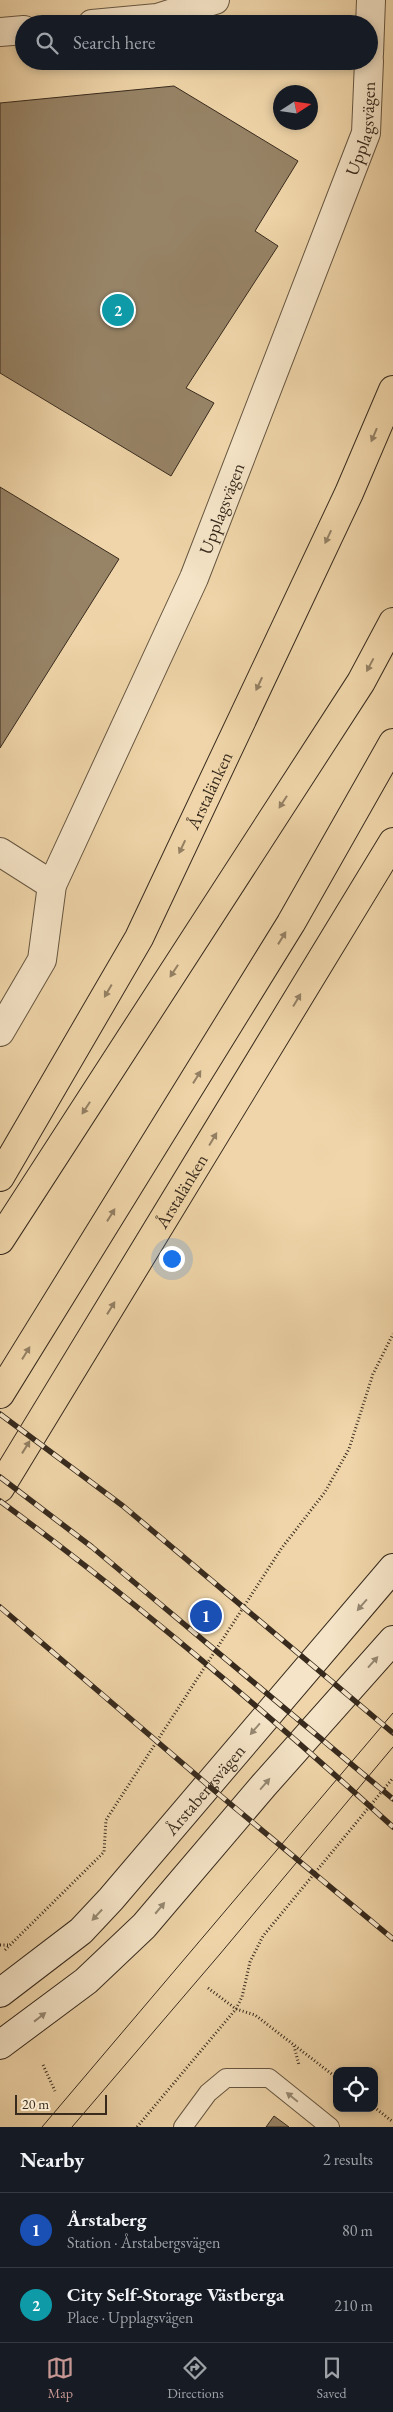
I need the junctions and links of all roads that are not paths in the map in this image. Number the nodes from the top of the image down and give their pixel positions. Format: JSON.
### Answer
{"nodes":[{"id":1,"x":215,"y":0,"type":"edge"},
{"id":2,"x":371,"y":0,"type":"edge"},
{"id":3,"x":168,"y":15,"type":"edge"},
{"id":4,"x":370,"y":15,"type":"edge"},
{"id":5,"x":15,"y":31,"type":"edge"},
{"id":6,"x":0,"y":32,"type":"edge"},
{"id":7,"x":369,"y":70,"type":"edge"},
{"id":8,"x":393,"y":390,"type":"edge"},
{"id":9,"x":393,"y":622,"type":"edge"},
{"id":10,"x":393,"y":743,"type":"edge"},
{"id":11,"x":393,"y":842,"type":"edge"},
{"id":12,"x":0,"y":852,"type":"edge"},
{"id":13,"x":52,"y":885,"type":"junction"},
{"id":14,"x":0,"y":1032,"type":"edge"},
{"id":15,"x":0,"y":1177,"type":"edge"},
{"id":16,"x":0,"y":1240,"type":"edge"},
{"id":17,"x":0,"y":1394,"type":"edge"},
{"id":18,"x":0,"y":1488,"type":"edge"},
{"id":19,"x":393,"y":1568,"type":"edge"},
{"id":20,"x":393,"y":1640,"type":"edge"},
{"id":21,"x":0,"y":1993,"type":"edge"},
{"id":22,"x":0,"y":2045,"type":"edge"},
{"id":23,"x":189,"y":2124,"type":"edge"},
{"id":24,"x":330,"y":2127,"type":"edge"}],
"edges":[{"from":1,"to":3,"type":"street"},
{"from":2,"to":4,"type":"street"},
{"from":5,"to":6,"type":"street"},
{"from":7,"to":13,"type":"street","name":"Upplagsvägen"},
{"from":8,"to":15,"type":"highway","name":"Årstalänken","one_way":true},
{"from":9,"to":16,"type":"highway","one_way":true},
{"from":17,"to":10,"type":"highway","one_way":true},
{"from":18,"to":11,"type":"highway","name":"Årstalänken","one_way":true},
{"from":12,"to":13,"type":"street"},
{"from":13,"to":14,"type":"street","name":"Upplagsvägen"},
{"from":19,"to":21,"type":"street","name":"Årstabergsvägen","one_way":true},
{"from":22,"to":20,"type":"street","one_way":true},
{"from":24,"to":23,"type":"lane","one_way":true}]}
